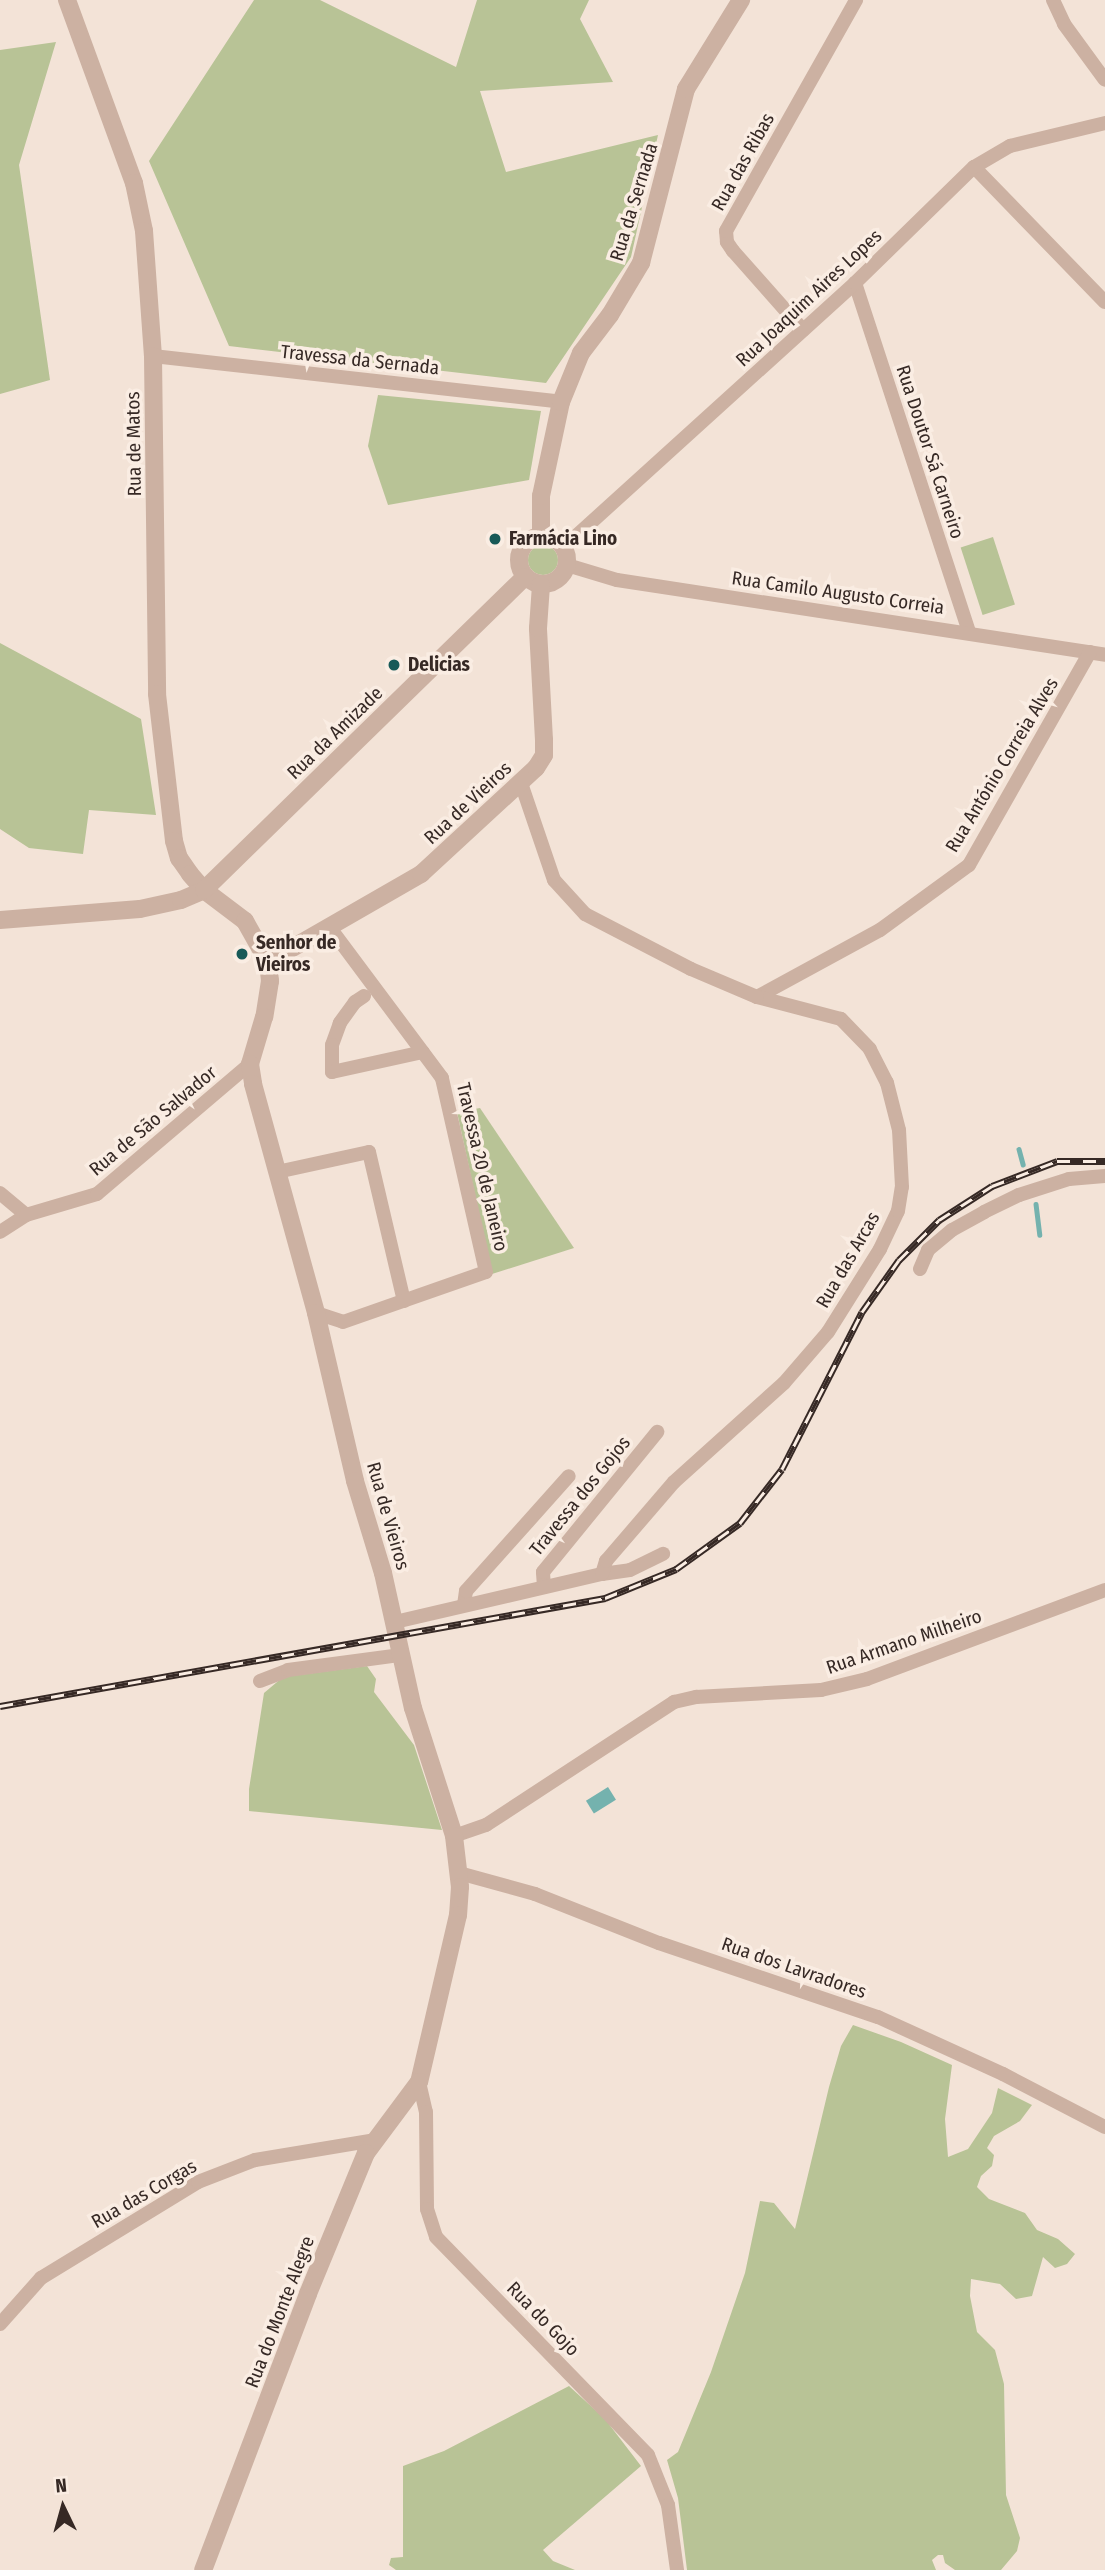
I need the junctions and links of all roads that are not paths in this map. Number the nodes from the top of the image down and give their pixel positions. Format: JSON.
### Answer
{"nodes":[{"id":1,"x":67,"y":0,"type":"edge"},
{"id":2,"x":741,"y":0,"type":"edge"},
{"id":3,"x":856,"y":0,"type":"edge"},
{"id":4,"x":1053,"y":0,"type":"edge"},
{"id":5,"x":1105,"y":79,"type":"edge"},
{"id":6,"x":1105,"y":123,"type":"edge"},
{"id":7,"x":974,"y":167,"type":"junction"},
{"id":8,"x":855,"y":283,"type":"junction"},
{"id":9,"x":1105,"y":302,"type":"edge"},
{"id":10,"x":803,"y":330,"type":"junction"},
{"id":11,"x":153,"y":356,"type":"junction"},
{"id":12,"x":561,"y":402,"type":"junction"},
{"id":13,"x":541,"y":536,"type":"junction"},
{"id":14,"x":566,"y":556,"type":"junction"},
{"id":15,"x":533,"y":581,"type":"junction"},
{"id":16,"x":969,"y":632,"type":"junction"},
{"id":17,"x":1098,"y":653,"type":"edge"},
{"id":18,"x":521,"y":783,"type":"junction"},
{"id":19,"x":204,"y":890,"type":"junction"},
{"id":20,"x":0,"y":920,"type":"edge"},
{"id":21,"x":330,"y":928,"type":"junction"},
{"id":22,"x":268,"y":962,"type":"junction"},
{"id":23,"x":364,"y":996,"type":"dead end"},
{"id":24,"x":757,"y":997,"type":"junction"},
{"id":25,"x":424,"y":1052,"type":"junction"},
{"id":26,"x":250,"y":1064,"type":"junction"},
{"id":27,"x":277,"y":1172,"type":"junction"},
{"id":28,"x":1105,"y":1176,"type":"edge"},
{"id":29,"x":0,"y":1193,"type":"edge"},
{"id":30,"x":26,"y":1215,"type":"junction"},
{"id":31,"x":0,"y":1232,"type":"edge"},
{"id":32,"x":920,"y":1269,"type":"dead end"},
{"id":33,"x":404,"y":1301,"type":"junction"},
{"id":34,"x":316,"y":1313,"type":"junction"},
{"id":35,"x":657,"y":1432,"type":"dead end"},
{"id":36,"x":569,"y":1476,"type":"dead end"},
{"id":37,"x":663,"y":1554,"type":"dead end"},
{"id":38,"x":602,"y":1574,"type":"junction"},
{"id":39,"x":544,"y":1587,"type":"junction"},
{"id":40,"x":1105,"y":1590,"type":"edge"},
{"id":41,"x":464,"y":1605,"type":"junction"},
{"id":42,"x":395,"y":1622,"type":"junction"},
{"id":43,"x":401,"y":1655,"type":"junction"},
{"id":44,"x":260,"y":1681,"type":"dead end"},
{"id":45,"x":454,"y":1836,"type":"junction"},
{"id":46,"x":459,"y":1873,"type":"junction"},
{"id":47,"x":419,"y":2082,"type":"junction"},
{"id":48,"x":1105,"y":2127,"type":"edge"},
{"id":49,"x":374,"y":2140,"type":"junction"},
{"id":50,"x":0,"y":2324,"type":"edge"},
{"id":51,"x":203,"y":2570,"type":"edge"},
{"id":52,"x":677,"y":2570,"type":"edge"}],
"edges":[{"from":1,"to":11,"type":"street","name":"Rua de Matos"},
{"from":2,"to":12,"type":"street","name":"Rua da Sernada"},
{"from":3,"to":10,"type":"street","name":"Rua das Ribas"},
{"from":4,"to":5,"type":"street"},
{"from":6,"to":7,"type":"street","name":"Rua Joaquim Aires Lopes"},
{"from":7,"to":8,"type":"street","name":"Rua Joaquim Aires Lopes"},
{"from":7,"to":9,"type":"street"},
{"from":8,"to":10,"type":"street","name":"Rua Joaquim Aires Lopes"},
{"from":8,"to":16,"type":"street","name":"Rua Doutor Sá Carneiro"},
{"from":10,"to":14,"type":"street","name":"Rua Joaquim Aires Lopes"},
{"from":11,"to":12,"type":"street","name":"Travessa da Sernada"},
{"from":11,"to":19,"type":"street","name":"Rua de Matos"},
{"from":12,"to":13,"type":"street","name":"Rua da Sernada"},
{"from":13,"to":14,"type":"street"},
{"from":13,"to":15,"type":"street"},
{"from":14,"to":15,"type":"street"},
{"from":14,"to":16,"type":"street","name":"Rua Camilo Augusto Correia"},
{"from":15,"to":18,"type":"street","name":"Rua de Vieiros"},
{"from":15,"to":19,"type":"street","name":"Rua da Amizade"},
{"from":16,"to":17,"type":"street","name":"Rua Camilo Augusto Correia"},
{"from":17,"to":24,"type":"street","name":"Rua António Correia Alves"},
{"from":18,"to":21,"type":"street","name":"Rua de Vieiros"},
{"from":18,"to":24,"type":"street","name":"Rua das Arcas"},
{"from":19,"to":20,"type":"street"},
{"from":19,"to":22,"type":"street"},
{"from":21,"to":22,"type":"street","name":"Rua de Vieiros"},
{"from":21,"to":25,"type":"street","name":"Travessa 20 de Janeiro"},
{"from":22,"to":26,"type":"street"},
{"from":23,"to":25,"type":"street"},
{"from":24,"to":38,"type":"street","name":"Rua das Arcas"},
{"from":25,"to":33,"type":"street","name":"Travessa 20 de Janeiro"},
{"from":26,"to":27,"type":"street","name":"Rua de Vieiros"},
{"from":26,"to":30,"type":"street","name":"Rua de São Salvador"},
{"from":27,"to":33,"type":"street"},
{"from":27,"to":34,"type":"street","name":"Rua de Vieiros"},
{"from":28,"to":32,"type":"street"},
{"from":29,"to":30,"type":"street"},
{"from":30,"to":31,"type":"street","name":"Rua de São Salvador"},
{"from":33,"to":34,"type":"street","name":"Travessa 20 de Janeiro"},
{"from":34,"to":42,"type":"street","name":"Rua de Vieiros"},
{"from":35,"to":39,"type":"street","name":"Travessa dos Gojos"},
{"from":36,"to":41,"type":"street"},
{"from":37,"to":38,"type":"street"},
{"from":38,"to":39,"type":"street"},
{"from":39,"to":41,"type":"street"},
{"from":40,"to":45,"type":"street","name":"Rua Armano Milheiro"},
{"from":41,"to":42,"type":"street"},
{"from":42,"to":43,"type":"street","name":"Rua de Vieiros"},
{"from":43,"to":44,"type":"street"},
{"from":43,"to":45,"type":"street","name":"Rua de Vieiros"},
{"from":45,"to":46,"type":"street","name":"Rua de Vieiros"},
{"from":46,"to":47,"type":"street","name":"Rua de Vieiros"},
{"from":46,"to":48,"type":"street","name":"Rua dos Lavradores"},
{"from":47,"to":49,"type":"street","name":"Rua do Monte Alegre"},
{"from":47,"to":52,"type":"street","name":"Rua do Gojo"},
{"from":49,"to":50,"type":"street","name":"Rua das Corgas"},
{"from":49,"to":51,"type":"street","name":"Rua do Monte Alegre"}]}
